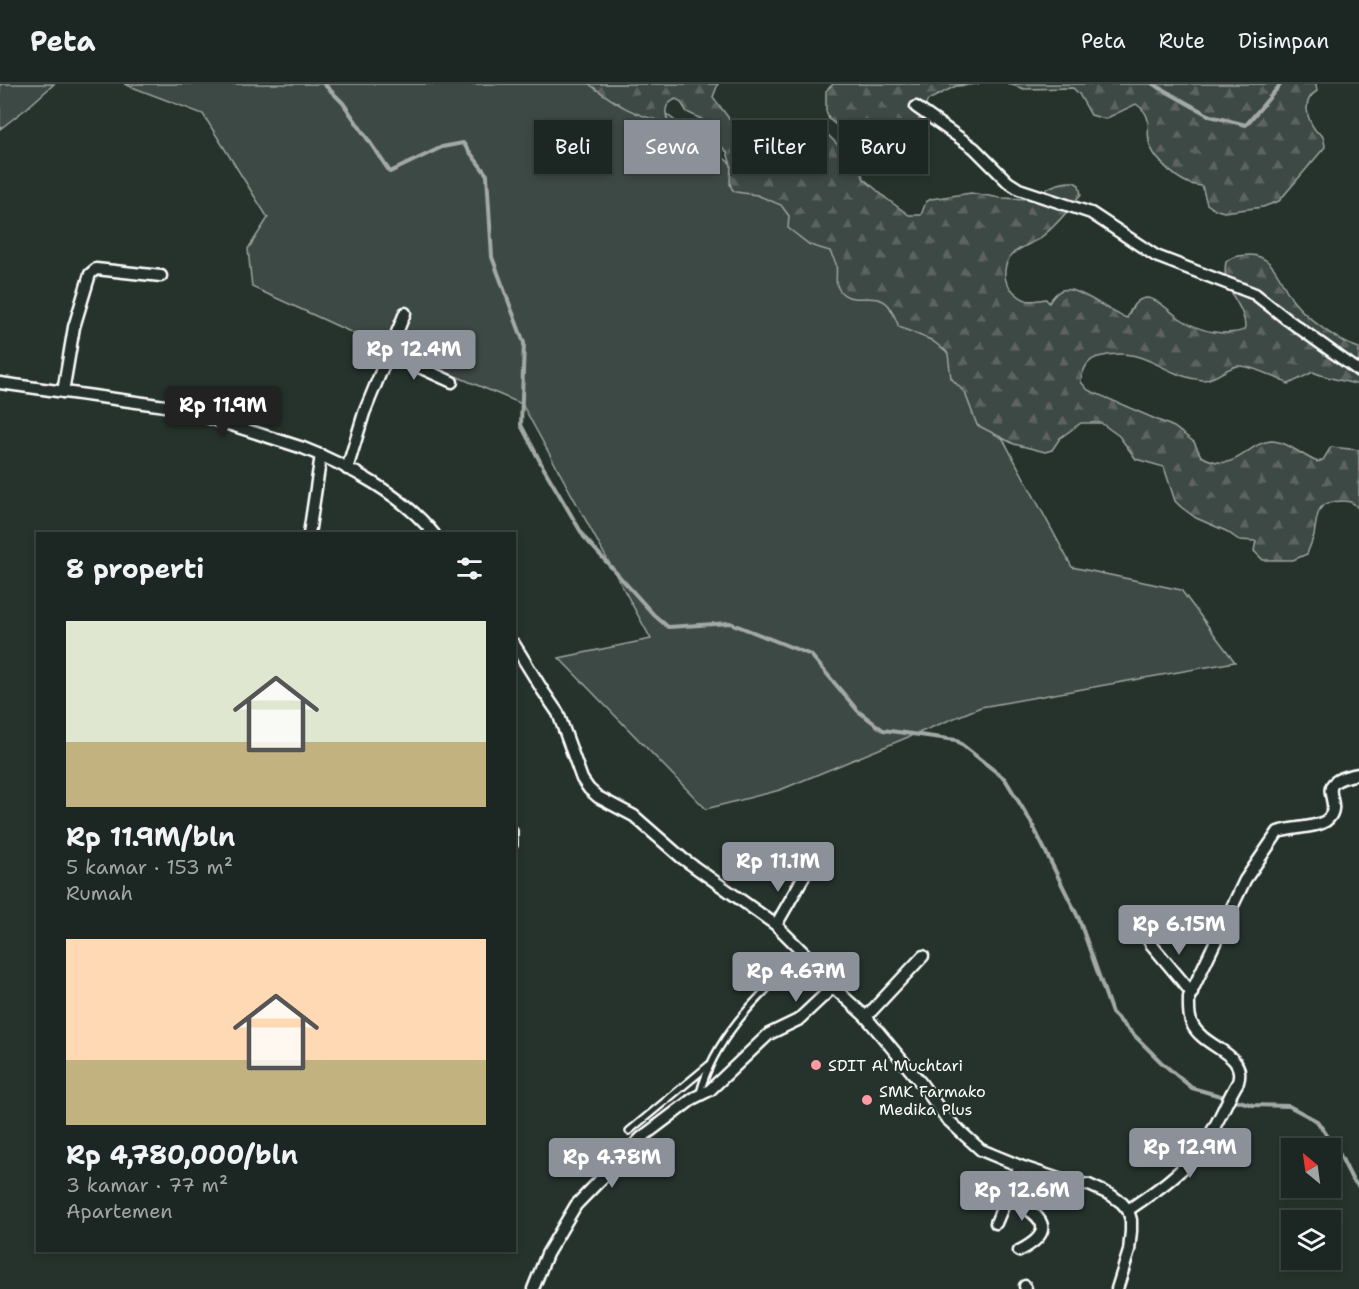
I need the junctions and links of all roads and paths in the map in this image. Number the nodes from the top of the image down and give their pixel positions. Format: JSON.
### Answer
{"nodes":[{"id":1,"x":916,"y":107,"type":"dead end"},
{"id":2,"x":160,"y":276,"type":"dead end"},
{"id":3,"x":405,"y":313,"type":"dead end"},
{"id":4,"x":388,"y":354,"type":"junction"},
{"id":5,"x":1359,"y":371,"type":"edge"},
{"id":6,"x":0,"y":382,"type":"edge"},
{"id":7,"x":452,"y":382,"type":"dead end"},
{"id":8,"x":63,"y":392,"type":"junction"},
{"id":9,"x":321,"y":455,"type":"junction"},
{"id":10,"x":347,"y":469,"type":"junction"},
{"id":11,"x":309,"y":532,"type":"edge"},
{"id":12,"x":432,"y":532,"type":"edge"},
{"id":13,"x":516,"y":647,"type":"edge"},
{"id":14,"x":1359,"y":774,"type":"edge"},
{"id":15,"x":804,"y":876,"type":"dead end"},
{"id":16,"x":776,"y":925,"type":"junction"},
{"id":17,"x":1145,"y":934,"type":"dead end"},
{"id":18,"x":804,"y":952,"type":"junction"},
{"id":19,"x":923,"y":956,"type":"dead end"},
{"id":20,"x":833,"y":987,"type":"junction"},
{"id":21,"x":1192,"y":993,"type":"junction"},
{"id":22,"x":866,"y":1017,"type":"junction"},
{"id":23,"x":709,"y":1065,"type":"junction"},
{"id":24,"x":700,"y":1095,"type":"junction"},
{"id":25,"x":629,"y":1131,"type":"dead end"},
{"id":26,"x":1020,"y":1166,"type":"junction"},
{"id":27,"x":1008,"y":1196,"type":"junction"},
{"id":28,"x":1128,"y":1210,"type":"junction"},
{"id":29,"x":996,"y":1223,"type":"dead end"},
{"id":30,"x":1019,"y":1251,"type":"dead end"},
{"id":31,"x":533,"y":1289,"type":"edge"},
{"id":32,"x":1117,"y":1289,"type":"edge"}],
"edges":[{"from":1,"to":5,"type":"street"},
{"from":2,"to":8,"type":"street"},
{"from":3,"to":4,"type":"street"},
{"from":4,"to":7,"type":"street"},
{"from":4,"to":10,"type":"street"},
{"from":6,"to":8,"type":"street"},
{"from":8,"to":9,"type":"street"},
{"from":9,"to":10,"type":"street"},
{"from":9,"to":11,"type":"street"},
{"from":10,"to":12,"type":"street"},
{"from":13,"to":16,"type":"street"},
{"from":14,"to":21,"type":"street"},
{"from":15,"to":16,"type":"street"},
{"from":16,"to":18,"type":"street"},
{"from":17,"to":21,"type":"street"},
{"from":18,"to":20,"type":"street"},
{"from":18,"to":23,"type":"lane"},
{"from":19,"to":22,"type":"street"},
{"from":20,"to":22,"type":"street"},
{"from":20,"to":24,"type":"street"},
{"from":21,"to":28,"type":"street"},
{"from":22,"to":26,"type":"street"},
{"from":23,"to":24,"type":"lane"},
{"from":23,"to":25,"type":"lane"},
{"from":24,"to":31,"type":"street"},
{"from":26,"to":27,"type":"street"},
{"from":26,"to":28,"type":"street"},
{"from":27,"to":29,"type":"street"},
{"from":27,"to":30,"type":"street"},
{"from":28,"to":32,"type":"street"}]}
